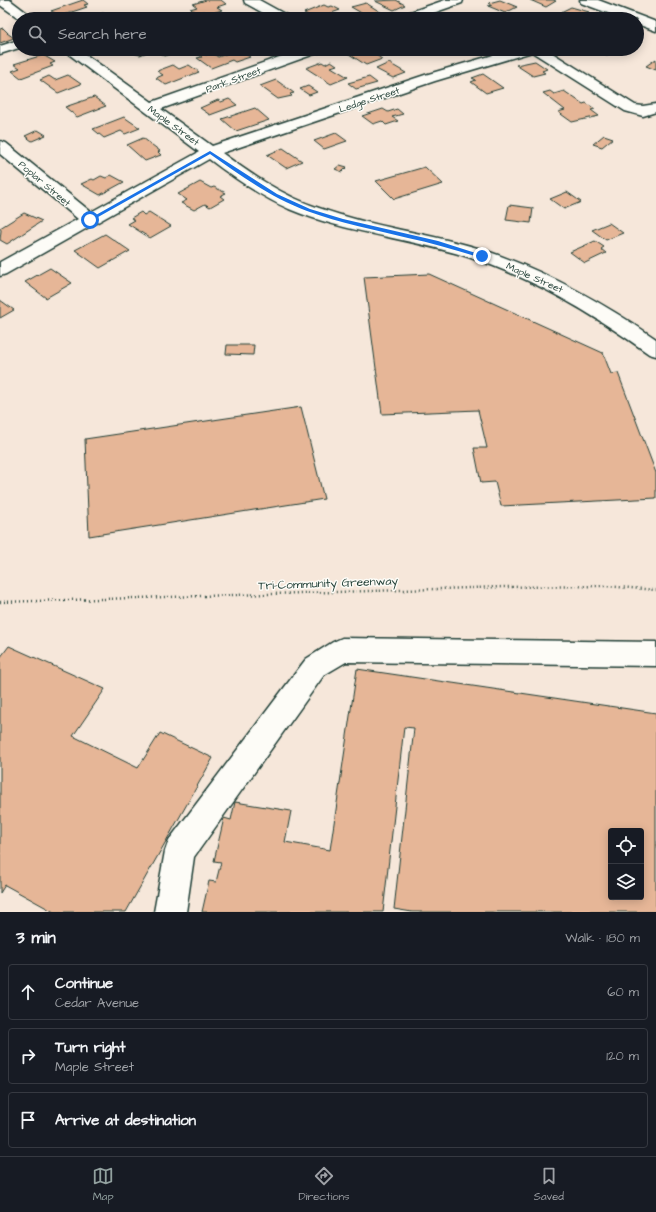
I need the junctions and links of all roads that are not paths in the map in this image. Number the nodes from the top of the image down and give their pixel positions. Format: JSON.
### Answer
{"nodes":[{"id":1,"x":2,"y":0,"type":"edge"},
{"id":2,"x":250,"y":0,"type":"edge"},
{"id":3,"x":457,"y":0,"type":"edge"},
{"id":4,"x":586,"y":0,"type":"edge"},
{"id":5,"x":18,"y":12,"type":"edge"},
{"id":6,"x":271,"y":12,"type":"edge"},
{"id":7,"x":424,"y":12,"type":"edge"},
{"id":8,"x":618,"y":12,"type":"edge"},
{"id":9,"x":644,"y":22,"type":"edge"},
{"id":10,"x":656,"y":27,"type":"edge"},
{"id":11,"x":12,"y":46,"type":"edge"},
{"id":12,"x":0,"y":50,"type":"edge"},
{"id":13,"x":79,"y":56,"type":"edge"},
{"id":14,"x":296,"y":56,"type":"edge"},
{"id":15,"x":505,"y":56,"type":"edge"},
{"id":16,"x":547,"y":56,"type":"edge"},
{"id":17,"x":150,"y":108,"type":"junction"},
{"id":18,"x":649,"y":110,"type":"edge"},
{"id":19,"x":0,"y":146,"type":"edge"},
{"id":20,"x":210,"y":152,"type":"junction"},
{"id":21,"x":90,"y":220,"type":"junction"},
{"id":22,"x":0,"y":270,"type":"edge"},
{"id":23,"x":656,"y":349,"type":"edge"},
{"id":24,"x":656,"y":654,"type":"edge"},
{"id":25,"x":170,"y":912,"type":"edge"}],
"edges":[{"from":1,"to":5,"type":"street"},
{"from":2,"to":6,"type":"street"},
{"from":3,"to":7,"type":"street"},
{"from":4,"to":8,"type":"street"},
{"from":9,"to":10,"type":"street"},
{"from":11,"to":12,"type":"street"},
{"from":13,"to":17,"type":"street","name":"Maple Street"},
{"from":14,"to":17,"type":"street","name":"Park Street"},
{"from":15,"to":20,"type":"street","name":"Ledge Street"},
{"from":16,"to":18,"type":"street"},
{"from":17,"to":20,"type":"street","name":"Maple Street"},
{"from":19,"to":21,"type":"street","name":"Poplar Street"},
{"from":20,"to":21,"type":"street","name":"Ledge Street"},
{"from":20,"to":23,"type":"street","name":"Maple Street"},
{"from":21,"to":22,"type":"street","name":"Ledge Street"},
{"from":24,"to":25,"type":"street"}]}
